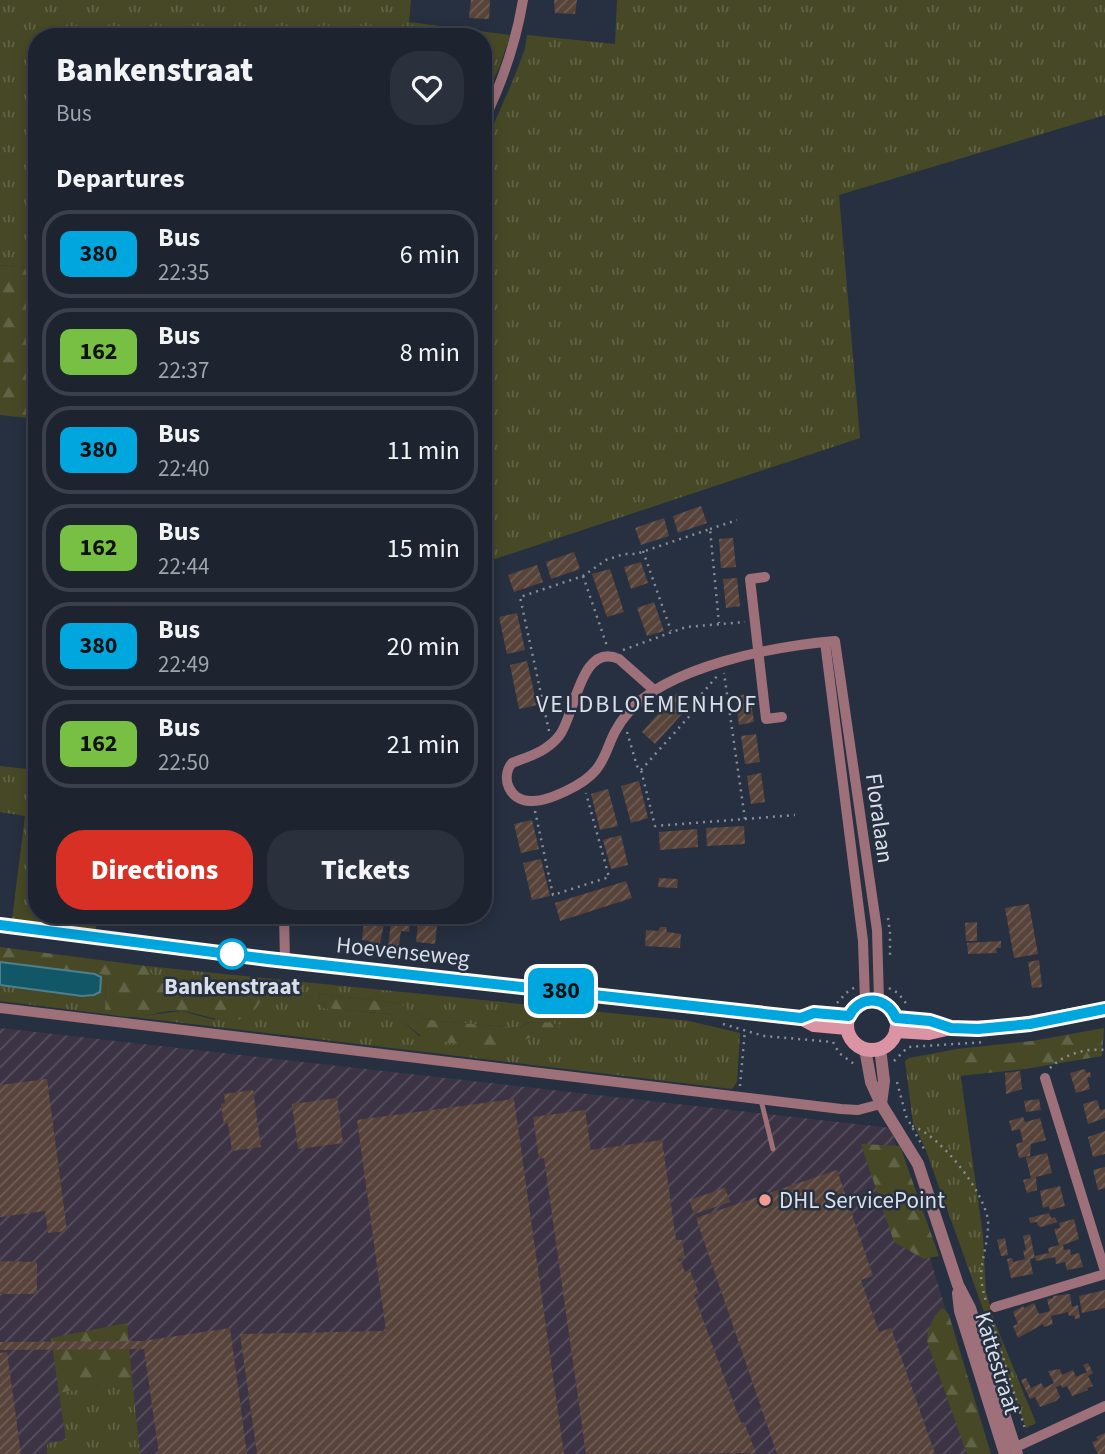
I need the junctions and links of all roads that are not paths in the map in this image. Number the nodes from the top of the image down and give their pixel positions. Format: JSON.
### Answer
{"nodes":[{"id":1,"x":523,"y":0,"type":"edge"},
{"id":2,"x":492,"y":104,"type":"edge"},
{"id":3,"x":765,"y":577,"type":"dead end"},
{"id":4,"x":758,"y":653,"type":"junction"},
{"id":5,"x":654,"y":690,"type":"junction"},
{"id":6,"x":782,"y":717,"type":"dead end"},
{"id":7,"x":284,"y":924,"type":"edge"},
{"id":8,"x":0,"y":925,"type":"edge"},
{"id":9,"x":285,"y":961,"type":"junction"},
{"id":10,"x":872,"y":1001,"type":"junction"},
{"id":11,"x":0,"y":1008,"type":"edge"},
{"id":12,"x":1105,"y":1009,"type":"edge"},
{"id":13,"x":848,"y":1022,"type":"junction"},
{"id":14,"x":896,"y":1024,"type":"junction"},
{"id":15,"x":880,"y":1048,"type":"junction"},
{"id":16,"x":865,"y":1049,"type":"junction"},
{"id":17,"x":886,"y":1066,"type":"junction"},
{"id":18,"x":1045,"y":1078,"type":"road end"},
{"id":19,"x":761,"y":1100,"type":"junction"},
{"id":20,"x":881,"y":1104,"type":"junction"},
{"id":21,"x":773,"y":1149,"type":"dead end"},
{"id":22,"x":1103,"y":1259,"type":"edge"},
{"id":23,"x":1105,"y":1272,"type":"edge"},
{"id":24,"x":995,"y":1307,"type":"dead end"},
{"id":25,"x":1105,"y":1406,"type":"edge"},
{"id":26,"x":1010,"y":1452,"type":"edge"}],
"edges":[{"from":1,"to":2,"type":"street"},
{"from":3,"to":4,"type":"street"},
{"from":4,"to":5,"type":"street"},
{"from":4,"to":6,"type":"street"},
{"from":4,"to":10,"type":"street","name":"Floralaan"},
{"from":5,"to":5,"type":"street"},
{"from":7,"to":9,"type":"street"},
{"from":8,"to":9,"type":"main road","name":"Hoevenseweg"},
{"from":9,"to":13,"type":"main road","name":"Hoevenseweg"},
{"from":10,"to":13,"type":"main road"},
{"from":10,"to":14,"type":"main road"},
{"from":11,"to":19,"type":"street"},
{"from":12,"to":14,"type":"main road"},
{"from":13,"to":16,"type":"main road"},
{"from":14,"to":15,"type":"main road"},
{"from":15,"to":16,"type":"main road"},
{"from":15,"to":17,"type":"street"},
{"from":16,"to":17,"type":"street"},
{"from":17,"to":20,"type":"street"},
{"from":18,"to":22,"type":"street"},
{"from":19,"to":20,"type":"street"},
{"from":19,"to":21,"type":"lane"},
{"from":20,"to":26,"type":"street","name":"Kattestraat"},
{"from":22,"to":23,"type":"street"},
{"from":23,"to":24,"type":"street"},
{"from":25,"to":26,"type":"street"}]}
